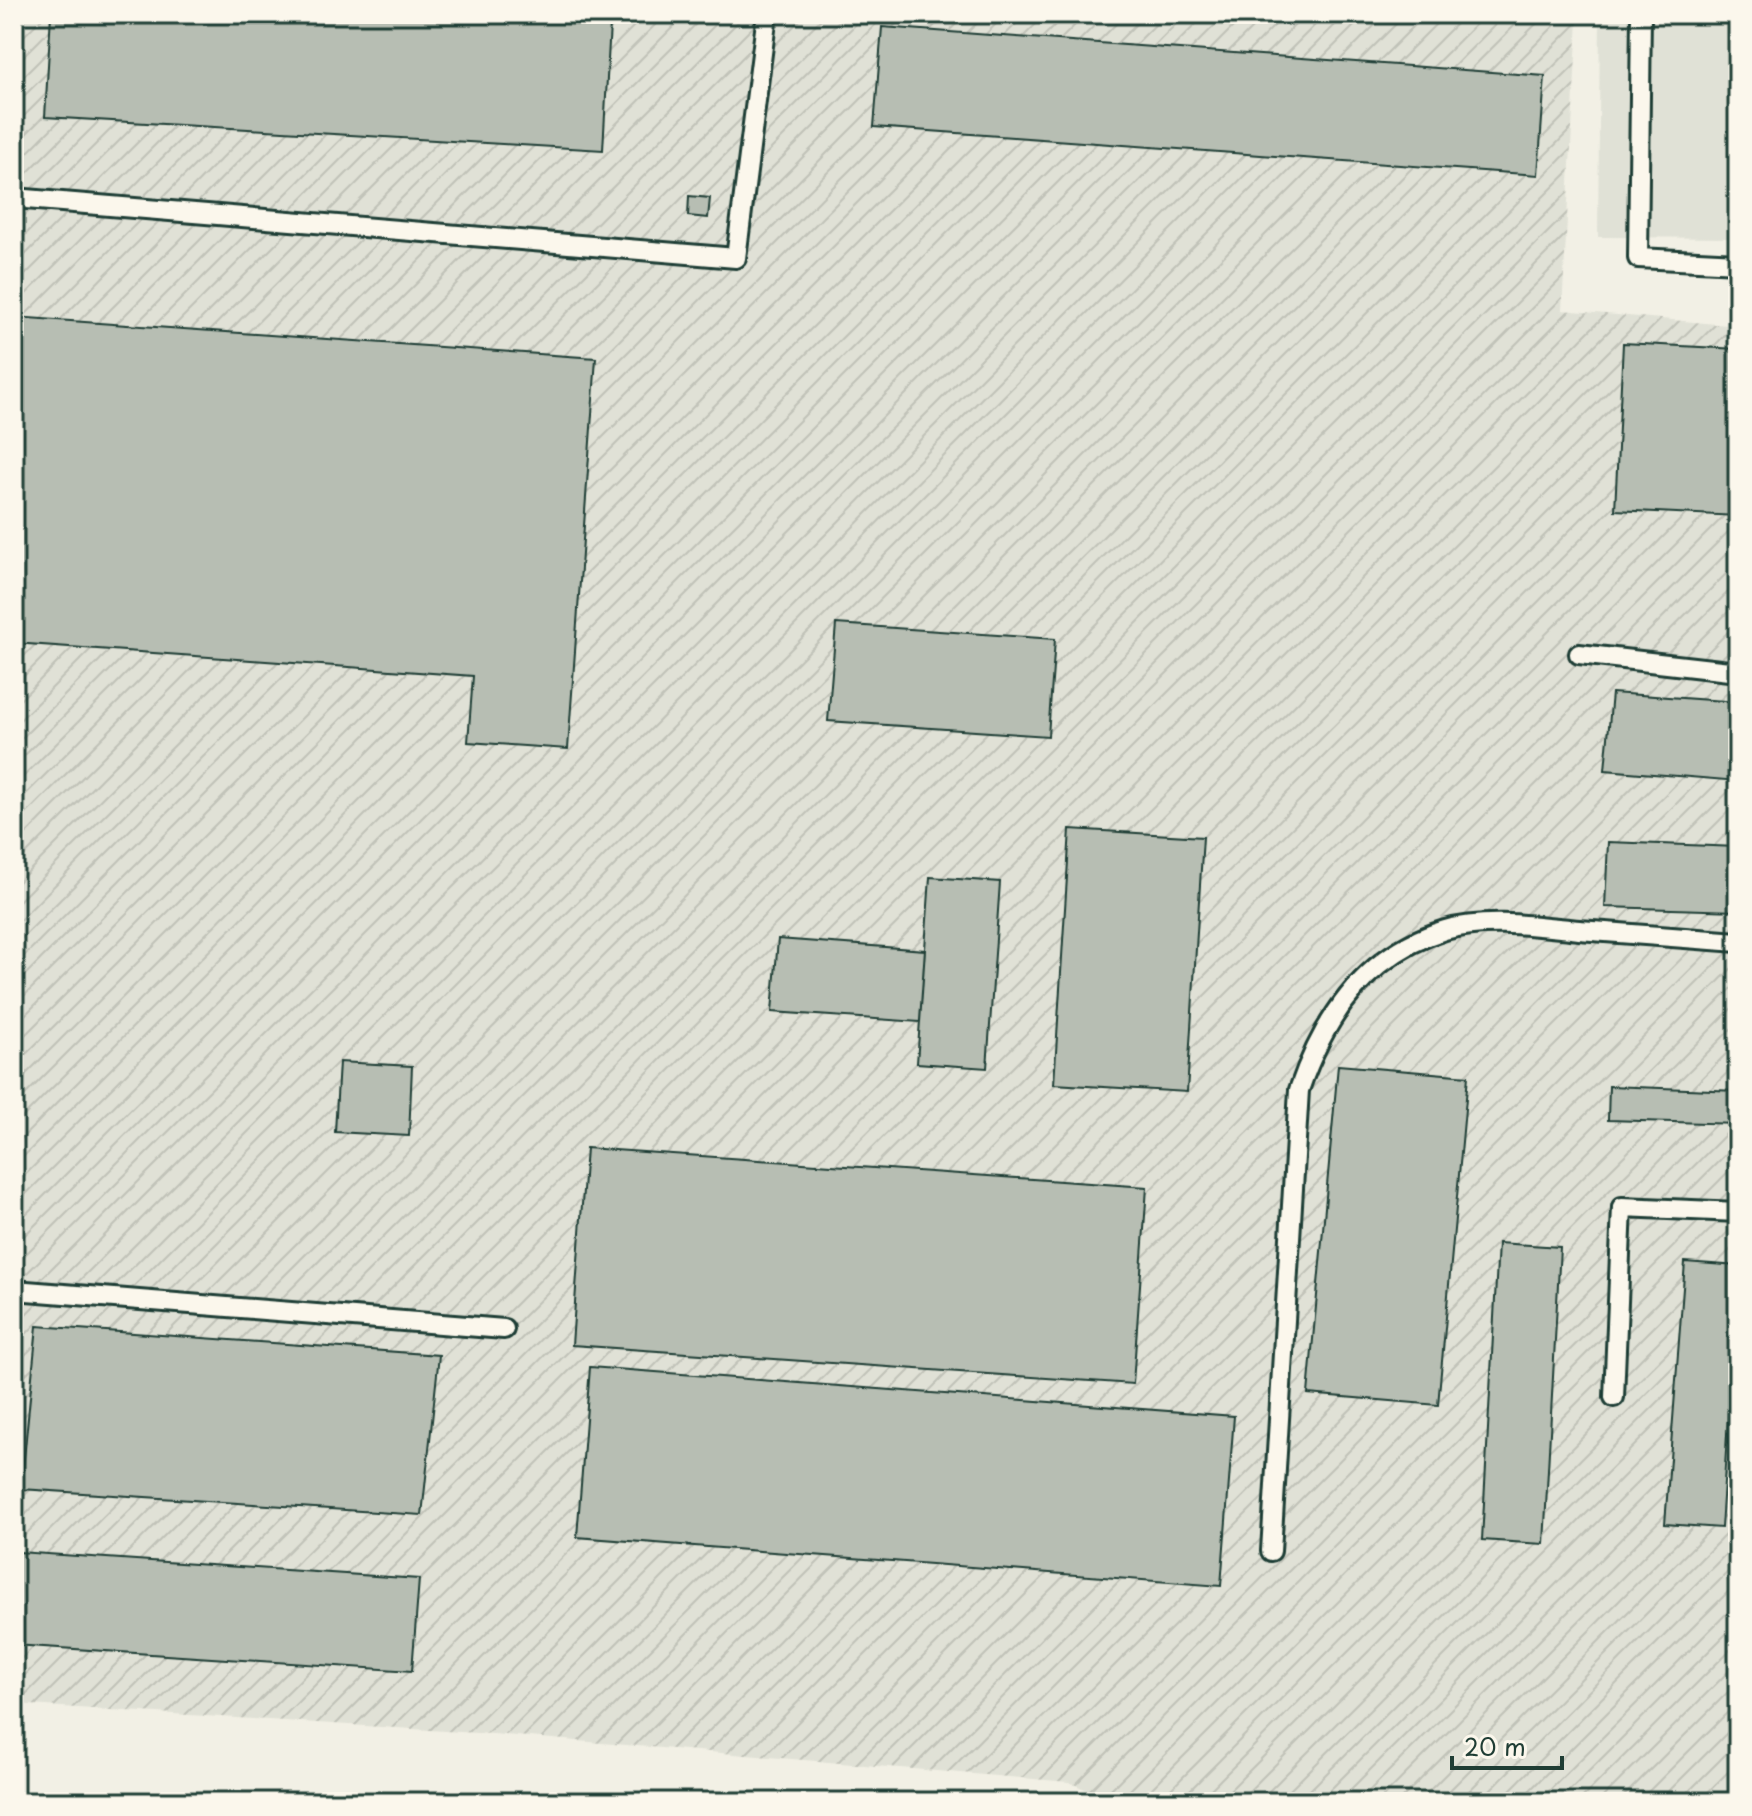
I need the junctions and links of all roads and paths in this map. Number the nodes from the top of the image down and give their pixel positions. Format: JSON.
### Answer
{"nodes":[{"id":1,"x":767,"y":14,"type":"edge"},
{"id":2,"x":1641,"y":14,"type":"edge"},
{"id":3,"x":14,"y":198,"type":"edge"},
{"id":4,"x":1738,"y":263,"type":"edge"},
{"id":5,"x":1579,"y":654,"type":"dead end"},
{"id":6,"x":1738,"y":672,"type":"edge"},
{"id":7,"x":1738,"y":942,"type":"edge"},
{"id":8,"x":1738,"y":1212,"type":"edge"},
{"id":9,"x":14,"y":1290,"type":"edge"},
{"id":10,"x":504,"y":1329,"type":"dead end"},
{"id":11,"x":1614,"y":1397,"type":"dead end"},
{"id":12,"x":1271,"y":1551,"type":"dead end"}],
"edges":[{"from":1,"to":3,"type":"lane"},
{"from":2,"to":4,"type":"lane"},
{"from":5,"to":6,"type":"lane"},
{"from":7,"to":12,"type":"lane"},
{"from":8,"to":11,"type":"lane"},
{"from":9,"to":10,"type":"lane"}]}
